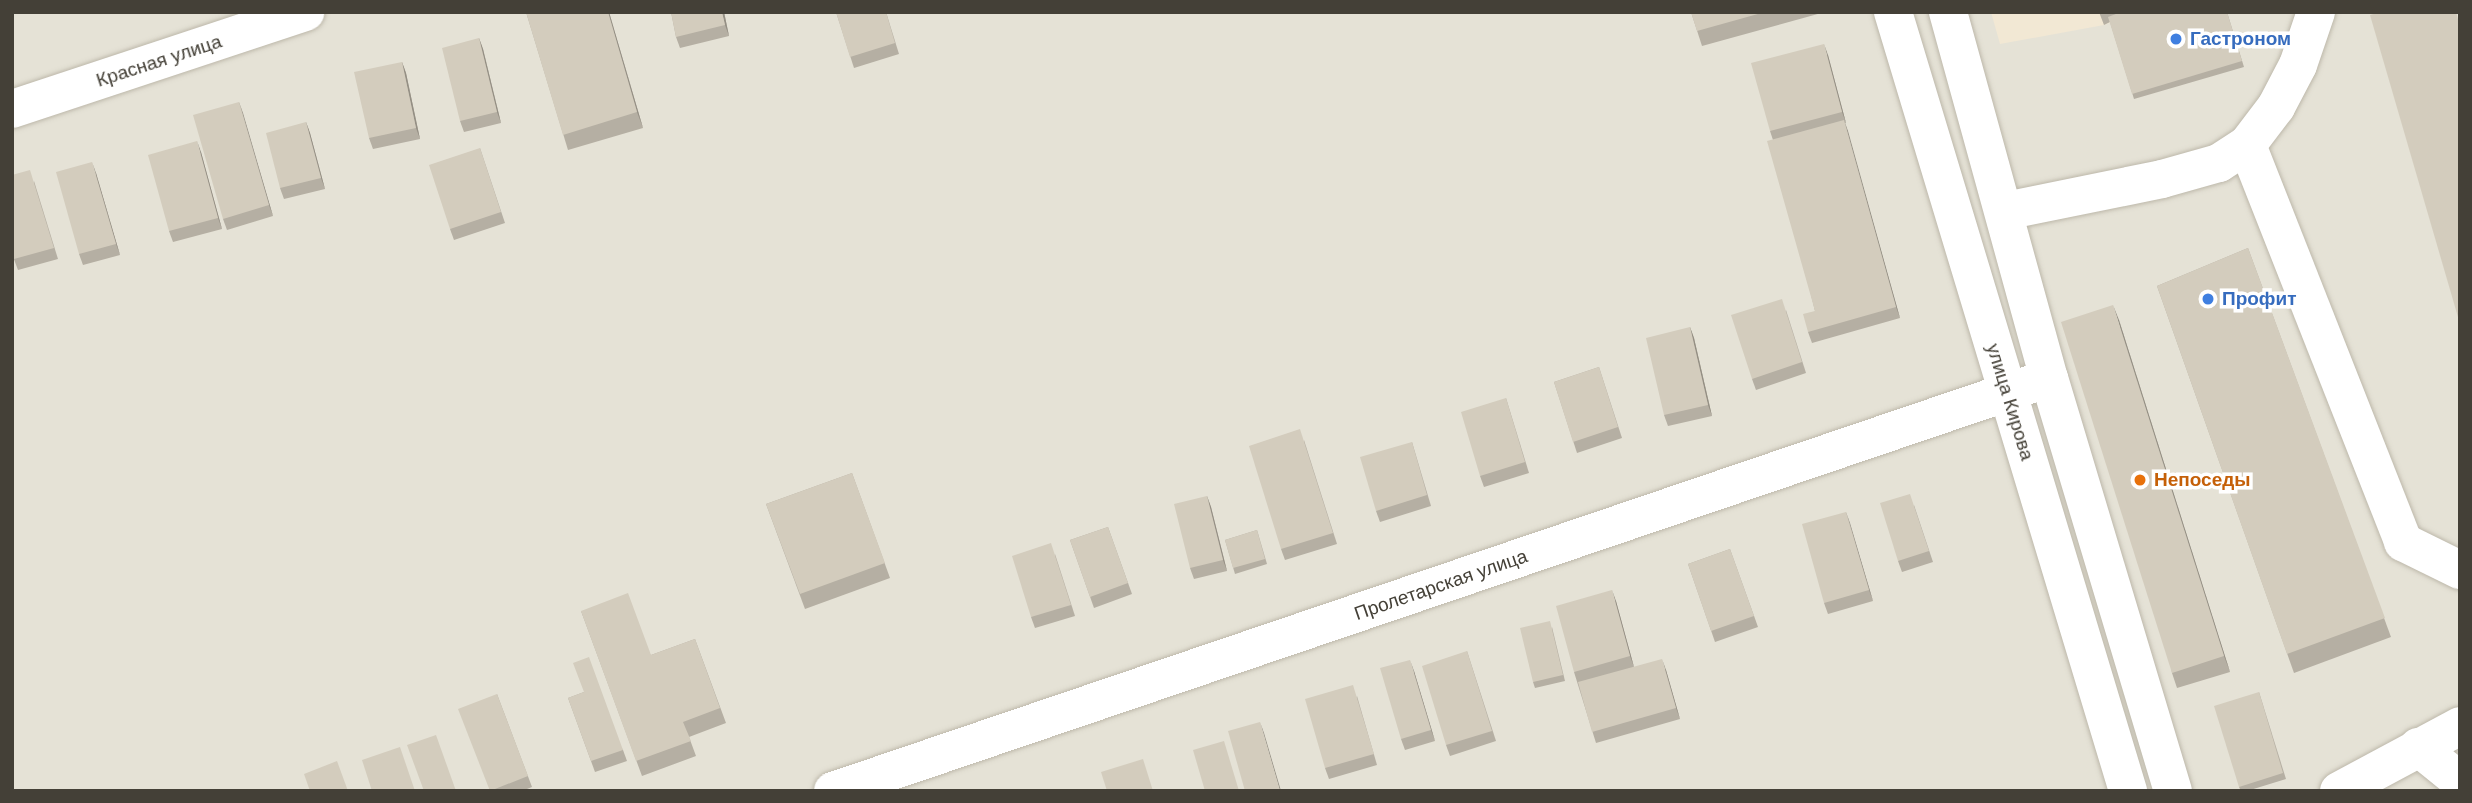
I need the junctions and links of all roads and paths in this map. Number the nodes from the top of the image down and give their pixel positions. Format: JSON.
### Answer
{"nodes":[{"id":1,"x":305,"y":12,"type":"edge"},
{"id":2,"x":1893,"y":12,"type":"edge"},
{"id":3,"x":1948,"y":12,"type":"edge"},
{"id":4,"x":2316,"y":12,"type":"edge"},
{"id":5,"x":12,"y":109,"type":"edge"},
{"id":6,"x":2247,"y":145,"type":"junction"},
{"id":7,"x":2005,"y":211,"type":"junction"},
{"id":8,"x":2049,"y":378,"type":"junction"},
{"id":9,"x":2007,"y":394,"type":"junction"},
{"id":10,"x":2460,"y":570,"type":"edge"},
{"id":11,"x":2460,"y":726,"type":"edge"},
{"id":12,"x":2418,"y":747,"type":"junction"},
{"id":13,"x":2460,"y":781,"type":"edge"},
{"id":14,"x":833,"y":791,"type":"edge"},
{"id":15,"x":2128,"y":791,"type":"edge"},
{"id":16,"x":2173,"y":791,"type":"edge"},
{"id":17,"x":2339,"y":791,"type":"edge"}],
"edges":[{"from":1,"to":5,"type":"street","name":"Красная улица"},
{"from":2,"to":9,"type":"street","name":"улица Кирова"},
{"from":3,"to":7,"type":"street"},
{"from":4,"to":6,"type":"street"},
{"from":6,"to":7,"type":"street"},
{"from":6,"to":10,"type":"street"},
{"from":7,"to":8,"type":"street"},
{"from":8,"to":9,"type":"street","name":"Пролетарская улица"},
{"from":8,"to":16,"type":"street"},
{"from":9,"to":14,"type":"street","name":"Пролетарская улица"},
{"from":9,"to":15,"type":"street","name":"улица Кирова"},
{"from":11,"to":12,"type":"street"},
{"from":12,"to":13,"type":"street"},
{"from":12,"to":17,"type":"street"}]}
